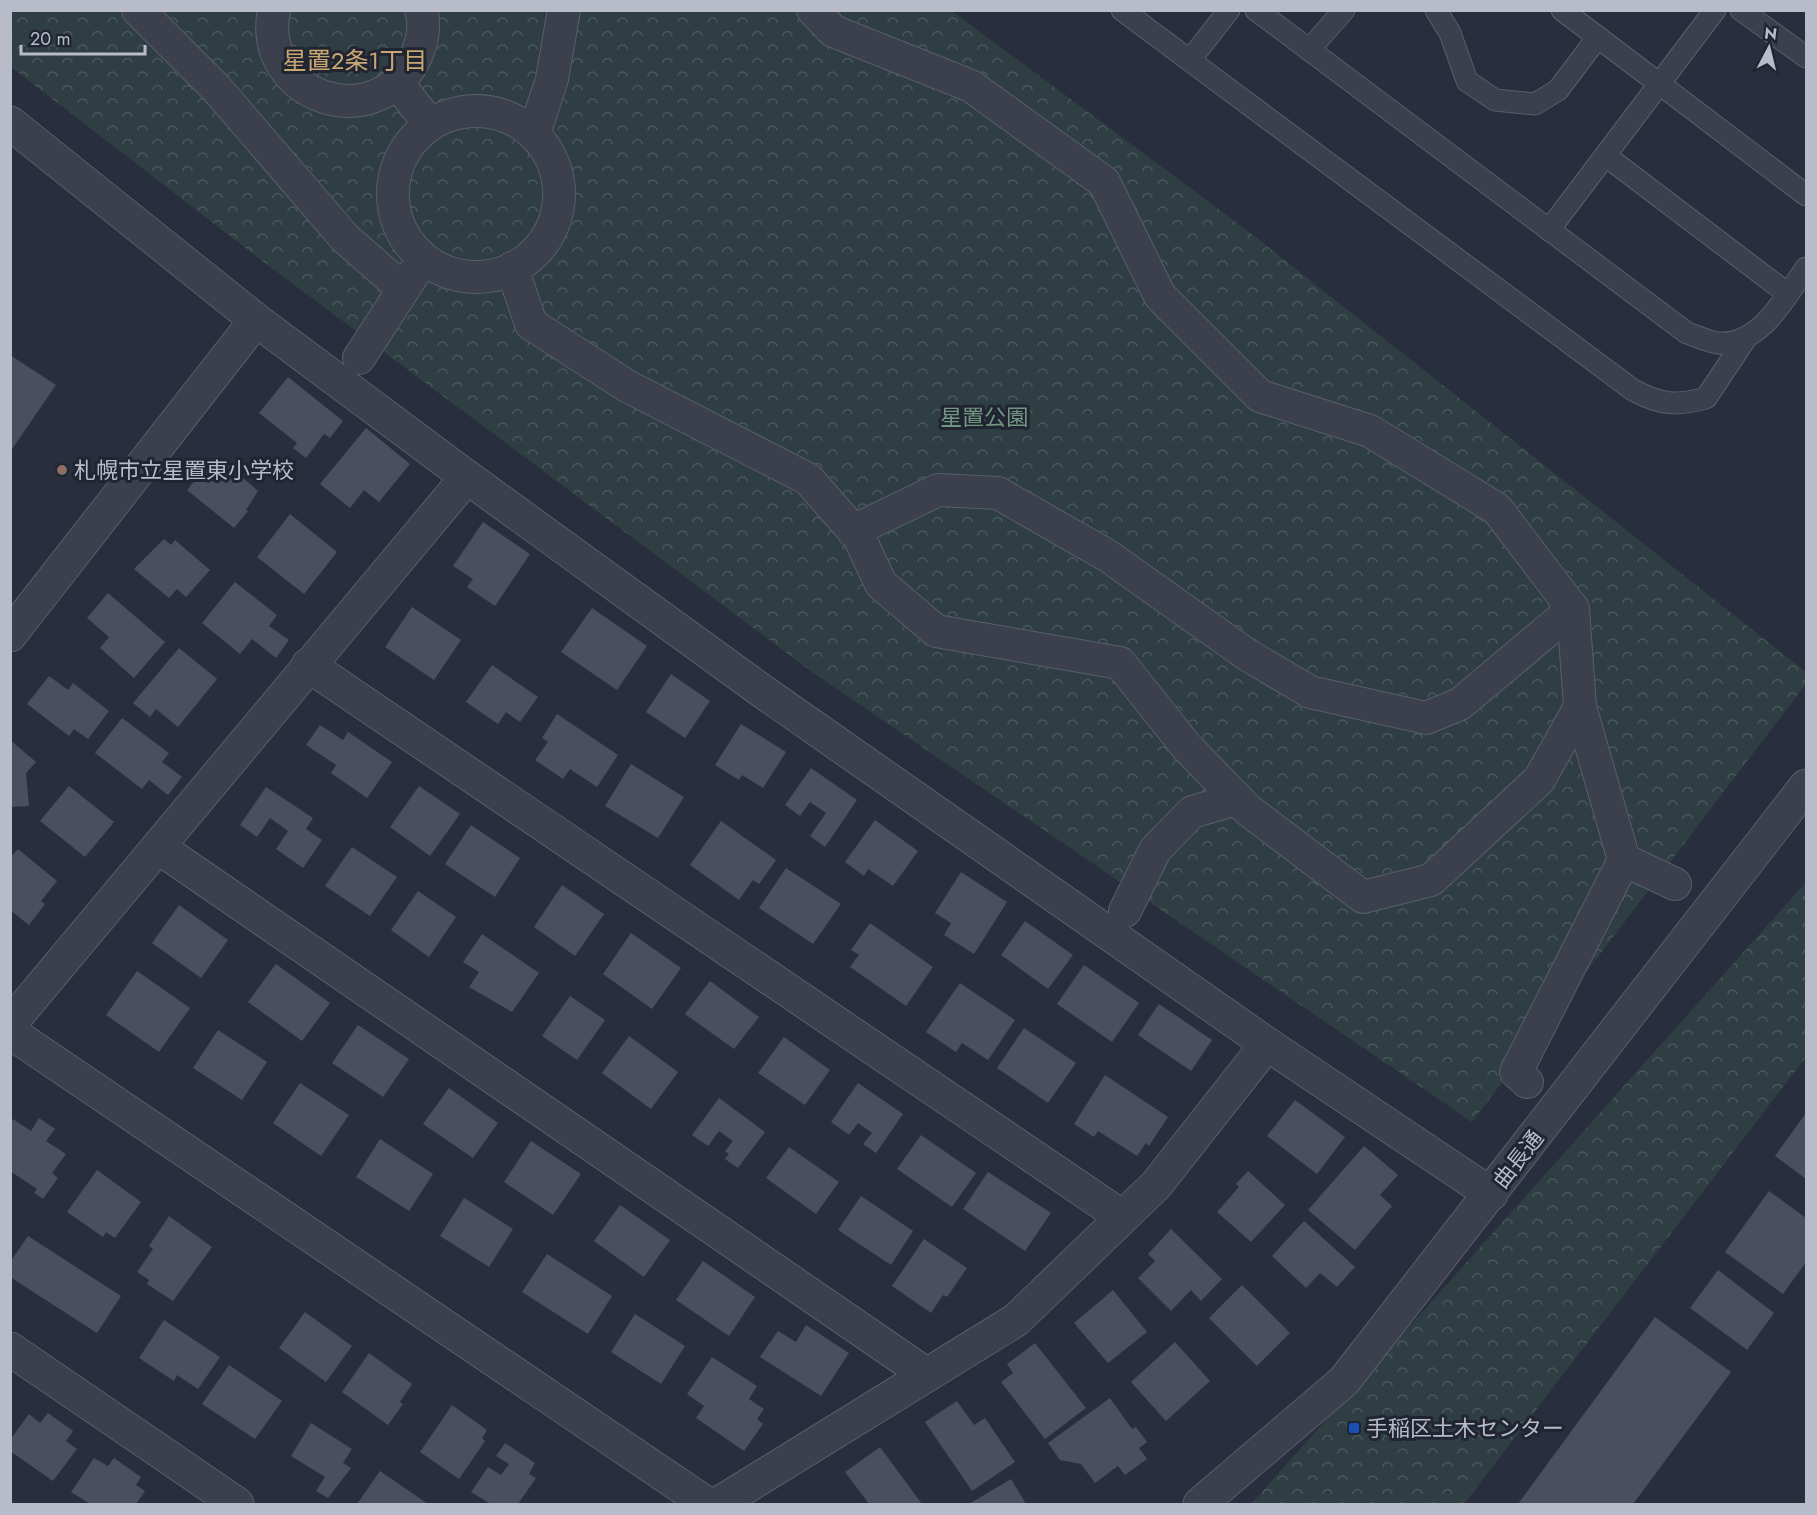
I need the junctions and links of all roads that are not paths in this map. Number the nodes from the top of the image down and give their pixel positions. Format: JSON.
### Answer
{"nodes":[{"id":1,"x":138,"y":10,"type":"edge"},
{"id":2,"x":274,"y":10,"type":"edge"},
{"id":3,"x":421,"y":10,"type":"edge"},
{"id":4,"x":564,"y":10,"type":"edge"},
{"id":5,"x":813,"y":10,"type":"edge"},
{"id":6,"x":1122,"y":10,"type":"edge"},
{"id":7,"x":1229,"y":10,"type":"edge"},
{"id":8,"x":1256,"y":10,"type":"edge"},
{"id":9,"x":1344,"y":10,"type":"edge"},
{"id":10,"x":1436,"y":10,"type":"edge"},
{"id":11,"x":1715,"y":10,"type":"edge"},
{"id":12,"x":1741,"y":10,"type":"edge"},
{"id":13,"x":1569,"y":13,"type":"edge"},
{"id":14,"x":1598,"y":37,"type":"junction"},
{"id":15,"x":1309,"y":50,"type":"junction"},
{"id":16,"x":1806,"y":57,"type":"edge"},
{"id":17,"x":1190,"y":60,"type":"junction"},
{"id":18,"x":397,"y":83,"type":"junction"},
{"id":19,"x":1660,"y":83,"type":"junction"},
{"id":20,"x":10,"y":123,"type":"edge"},
{"id":21,"x":430,"y":124,"type":"junction"},
{"id":22,"x":534,"y":134,"type":"junction"},
{"id":23,"x":1606,"y":156,"type":"junction"},
{"id":24,"x":1806,"y":195,"type":"edge"},
{"id":25,"x":1549,"y":230,"type":"junction"},
{"id":26,"x":423,"y":258,"type":"junction"},
{"id":27,"x":512,"y":268,"type":"junction"},
{"id":28,"x":1806,"y":268,"type":"edge"},
{"id":29,"x":403,"y":289,"type":"junction"},
{"id":30,"x":1788,"y":294,"type":"junction"},
{"id":31,"x":256,"y":320,"type":"junction"},
{"id":32,"x":1746,"y":338,"type":"junction"},
{"id":33,"x":359,"y":358,"type":"dead end"},
{"id":34,"x":467,"y":477,"type":"junction"},
{"id":35,"x":854,"y":531,"type":"junction"},
{"id":36,"x":1573,"y":609,"type":"junction"},
{"id":37,"x":10,"y":635,"type":"edge"},
{"id":38,"x":308,"y":665,"type":"junction"},
{"id":39,"x":1580,"y":707,"type":"junction"},
{"id":40,"x":1806,"y":786,"type":"edge"},
{"id":41,"x":1237,"y":799,"type":"junction"},
{"id":42,"x":158,"y":847,"type":"junction"},
{"id":43,"x":1624,"y":860,"type":"junction"},
{"id":44,"x":1676,"y":884,"type":"dead end"},
{"id":45,"x":1125,"y":911,"type":"dead end"},
{"id":46,"x":10,"y":1024,"type":"edge"},
{"id":47,"x":10,"y":1032,"type":"edge"},
{"id":48,"x":1267,"y":1044,"type":"junction"},
{"id":49,"x":1527,"y":1082,"type":"dead end"},
{"id":50,"x":1491,"y":1194,"type":"junction"},
{"id":51,"x":1121,"y":1216,"type":"junction"},
{"id":52,"x":10,"y":1349,"type":"edge"},
{"id":53,"x":927,"y":1375,"type":"junction"},
{"id":54,"x":237,"y":1504,"type":"edge"},
{"id":55,"x":707,"y":1504,"type":"edge"},
{"id":56,"x":718,"y":1504,"type":"edge"},
{"id":57,"x":1200,"y":1504,"type":"edge"}],
"edges":[{"from":1,"to":29,"type":"street"},
{"from":2,"to":18,"type":"street"},
{"from":3,"to":18,"type":"street"},
{"from":4,"to":22,"type":"street"},
{"from":5,"to":36,"type":"street"},
{"from":6,"to":17,"type":"lane"},
{"from":7,"to":17,"type":"lane"},
{"from":8,"to":15,"type":"lane"},
{"from":9,"to":15,"type":"lane"},
{"from":10,"to":14,"type":"lane"},
{"from":11,"to":19,"type":"lane"},
{"from":12,"to":16,"type":"lane"},
{"from":13,"to":14,"type":"lane"},
{"from":14,"to":19,"type":"lane"},
{"from":15,"to":25,"type":"lane"},
{"from":17,"to":32,"type":"lane"},
{"from":18,"to":21,"type":"street"},
{"from":19,"to":23,"type":"lane"},
{"from":19,"to":24,"type":"lane"},
{"from":20,"to":31,"type":"street"},
{"from":21,"to":22,"type":"street"},
{"from":21,"to":26,"type":"street"},
{"from":22,"to":27,"type":"street"},
{"from":23,"to":25,"type":"lane"},
{"from":23,"to":30,"type":"lane"},
{"from":25,"to":32,"type":"lane"},
{"from":26,"to":27,"type":"street"},
{"from":26,"to":29,"type":"street"},
{"from":27,"to":35,"type":"street"},
{"from":28,"to":30,"type":"lane"},
{"from":29,"to":33,"type":"street"},
{"from":30,"to":32,"type":"lane"},
{"from":31,"to":34,"type":"street"},
{"from":31,"to":37,"type":"street"},
{"from":34,"to":38,"type":"street"},
{"from":34,"to":48,"type":"street"},
{"from":35,"to":36,"type":"street"},
{"from":35,"to":41,"type":"street"},
{"from":36,"to":39,"type":"street"},
{"from":38,"to":42,"type":"street"},
{"from":38,"to":51,"type":"street"},
{"from":39,"to":41,"type":"street"},
{"from":39,"to":43,"type":"street"},
{"from":40,"to":50,"type":"street","name":"曲長通"},
{"from":41,"to":45,"type":"street"},
{"from":42,"to":46,"type":"street"},
{"from":42,"to":53,"type":"street"},
{"from":43,"to":44,"type":"street"},
{"from":43,"to":49,"type":"street"},
{"from":47,"to":55,"type":"street"},
{"from":48,"to":50,"type":"street"},
{"from":48,"to":51,"type":"street"},
{"from":50,"to":57,"type":"street","name":"曲長通"},
{"from":51,"to":53,"type":"street"},
{"from":52,"to":54,"type":"street"},
{"from":53,"to":56,"type":"street"}]}
